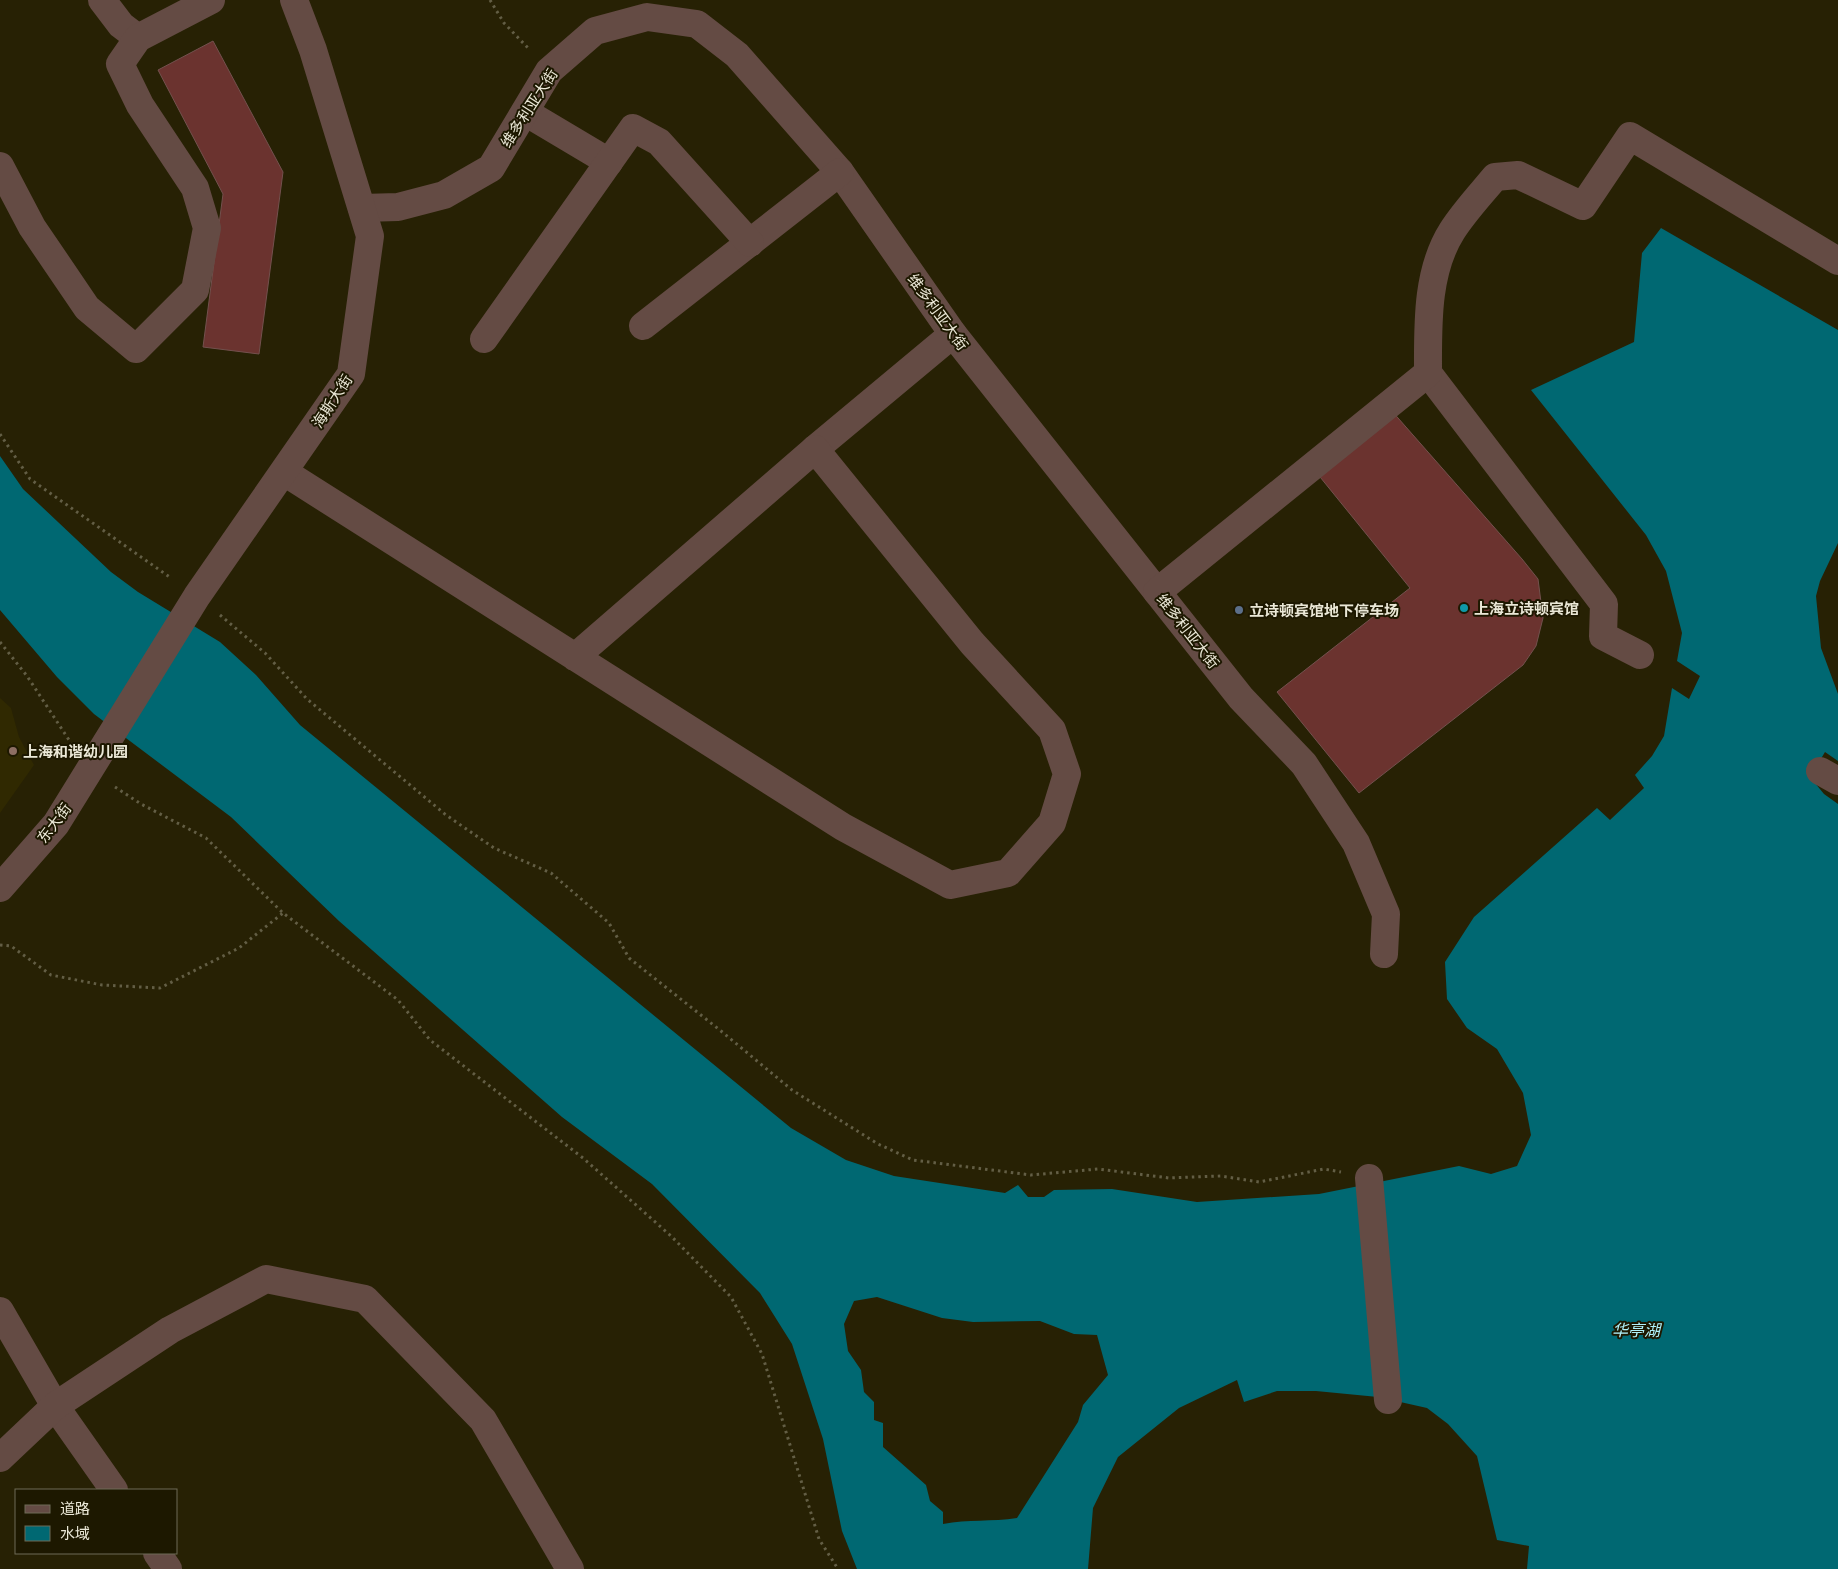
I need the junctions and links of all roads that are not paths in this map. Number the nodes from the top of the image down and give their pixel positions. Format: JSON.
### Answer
{"nodes":[{"id":1,"x":102,"y":0,"type":"edge"},
{"id":2,"x":211,"y":0,"type":"edge"},
{"id":3,"x":294,"y":0,"type":"edge"},
{"id":4,"x":138,"y":38,"type":"junction"},
{"id":5,"x":525,"y":112,"type":"junction"},
{"id":6,"x":609,"y":162,"type":"junction"},
{"id":7,"x":0,"y":166,"type":"edge"},
{"id":8,"x":840,"y":172,"type":"junction"},
{"id":9,"x":362,"y":208,"type":"junction"},
{"id":10,"x":750,"y":243,"type":"junction"},
{"id":11,"x":1838,"y":261,"type":"edge"},
{"id":12,"x":644,"y":326,"type":"dead end"},
{"id":13,"x":953,"y":334,"type":"junction"},
{"id":14,"x":484,"y":339,"type":"dead end"},
{"id":15,"x":1428,"y":373,"type":"junction"},
{"id":16,"x":815,"y":449,"type":"junction"},
{"id":17,"x":284,"y":472,"type":"junction"},
{"id":18,"x":1158,"y":592,"type":"junction"},
{"id":19,"x":1640,"y":655,"type":"dead end"},
{"id":20,"x":575,"y":657,"type":"junction"},
{"id":21,"x":96,"y":762,"type":"joint"},
{"id":22,"x":0,"y":888,"type":"edge"},
{"id":23,"x":1384,"y":954,"type":"dead end"},
{"id":24,"x":1369,"y":1178,"type":"road end"},
{"id":25,"x":0,"y":1311,"type":"edge"},
{"id":26,"x":1388,"y":1400,"type":"dead end"},
{"id":27,"x":55,"y":1406,"type":"junction"},
{"id":28,"x":0,"y":1458,"type":"edge"},
{"id":29,"x":113,"y":1489,"type":"edge"},
{"id":30,"x":158,"y":1554,"type":"edge"},
{"id":31,"x":168,"y":1569,"type":"edge"},
{"id":32,"x":570,"y":1569,"type":"edge"}],
"edges":[{"from":1,"to":4,"type":"street"},
{"from":2,"to":4,"type":"street"},
{"from":3,"to":9,"type":"street","name":"海斯大街"},
{"from":4,"to":7,"type":"street"},
{"from":5,"to":6,"type":"street"},
{"from":5,"to":8,"type":"street","name":"维多利亚大街"},
{"from":5,"to":9,"type":"street","name":"维多利亚大街"},
{"from":6,"to":10,"type":"street"},
{"from":6,"to":14,"type":"street"},
{"from":8,"to":10,"type":"street"},
{"from":8,"to":13,"type":"street","name":"维多利亚大街"},
{"from":9,"to":17,"type":"street","name":"海斯大街"},
{"from":10,"to":12,"type":"street"},
{"from":11,"to":15,"type":"street"},
{"from":13,"to":16,"type":"street"},
{"from":13,"to":18,"type":"street","name":"维多利亚大街"},
{"from":15,"to":18,"type":"street"},
{"from":15,"to":19,"type":"street"},
{"from":16,"to":20,"type":"street"},
{"from":16,"to":20,"type":"street"},
{"from":17,"to":20,"type":"street"},
{"from":17,"to":21,"type":"street","name":"海斯大街"},
{"from":18,"to":23,"type":"street","name":"维多利亚大街"},
{"from":21,"to":22,"type":"street","name":"东大街"},
{"from":24,"to":26,"type":"street"},
{"from":25,"to":27,"type":"street"},
{"from":27,"to":28,"type":"street"},
{"from":27,"to":29,"type":"street"},
{"from":27,"to":32,"type":"street"},
{"from":30,"to":31,"type":"street"}]}
